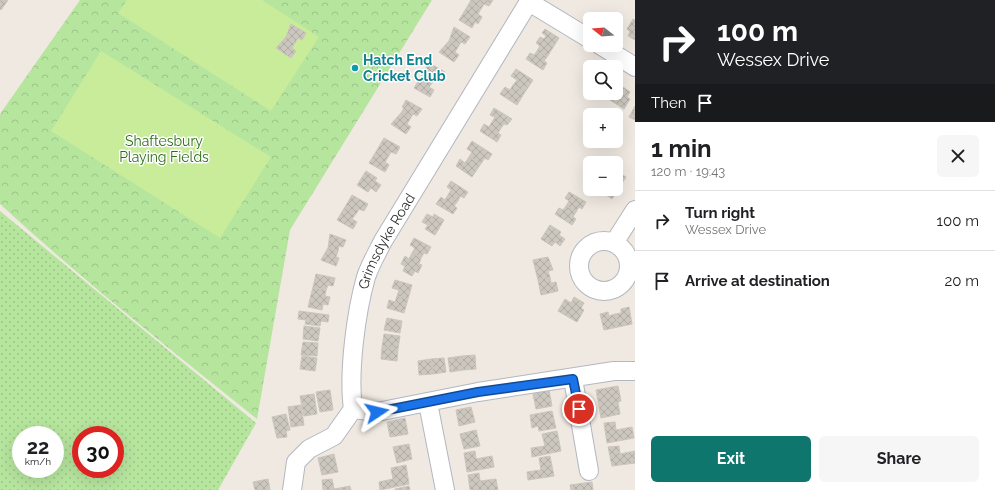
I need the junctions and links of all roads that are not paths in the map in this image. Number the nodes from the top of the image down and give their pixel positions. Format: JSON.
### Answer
{"nodes":[{"id":1,"x":530,"y":1,"type":"edge"},
{"id":2,"x":583,"y":35,"type":"edge"},
{"id":3,"x":611,"y":52,"type":"edge"},
{"id":4,"x":635,"y":67,"type":"edge"},
{"id":5,"x":635,"y":210,"type":"edge"},
{"id":6,"x":614,"y":243,"type":"dead end"},
{"id":7,"x":635,"y":371,"type":"edge"},
{"id":8,"x":573,"y":379,"type":"junction"},
{"id":9,"x":428,"y":403,"type":"junction"},
{"id":10,"x":353,"y":409,"type":"junction"},
{"id":11,"x":589,"y":472,"type":"dead end"},
{"id":12,"x":292,"y":490,"type":"edge"},
{"id":13,"x":445,"y":490,"type":"edge"}],
"edges":[{"from":1,"to":2,"type":"street"},
{"from":1,"to":10,"type":"street","name":"Grimsdyke Road"},
{"from":3,"to":4,"type":"street"},
{"from":5,"to":6,"type":"street"},
{"from":7,"to":8,"type":"street"},
{"from":8,"to":9,"type":"street"},
{"from":8,"to":11,"type":"street"},
{"from":9,"to":10,"type":"street"},
{"from":9,"to":13,"type":"street"},
{"from":10,"to":12,"type":"street"}]}
